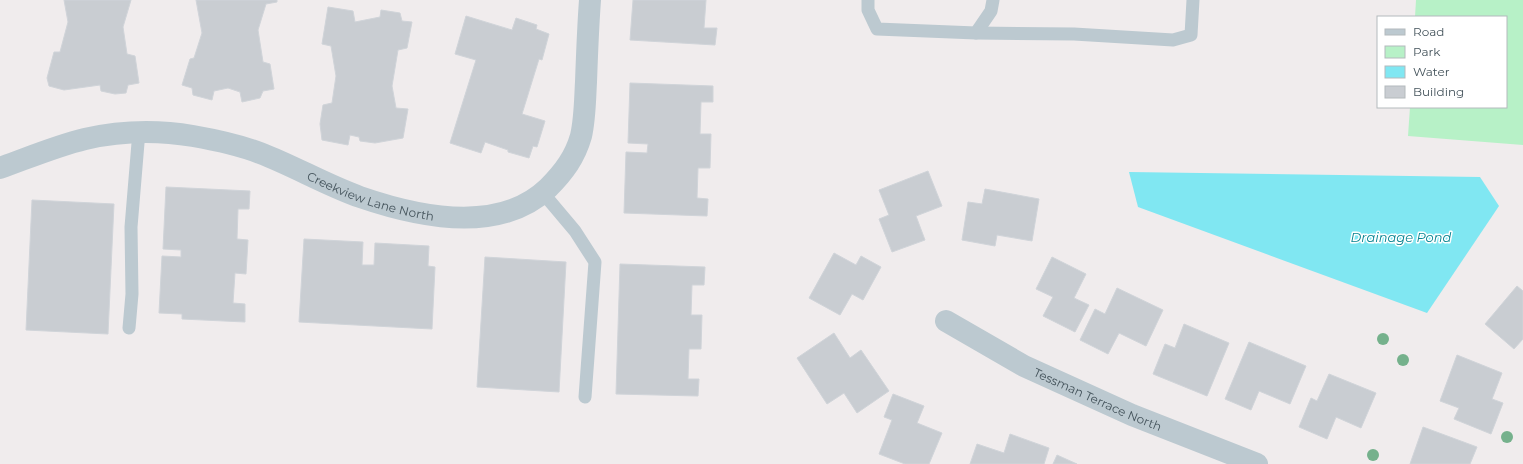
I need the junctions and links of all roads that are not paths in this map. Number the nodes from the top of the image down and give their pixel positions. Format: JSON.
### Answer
{"nodes":[{"id":1,"x":590,"y":0,"type":"edge"},
{"id":2,"x":868,"y":0,"type":"edge"},
{"id":3,"x":993,"y":0,"type":"edge"},
{"id":4,"x":1193,"y":0,"type":"edge"},
{"id":5,"x":976,"y":33,"type":"junction"},
{"id":6,"x":139,"y":131,"type":"junction"},
{"id":7,"x":0,"y":168,"type":"edge"},
{"id":8,"x":542,"y":193,"type":"junction"},
{"id":9,"x":946,"y":321,"type":"dead end"},
{"id":10,"x":129,"y":328,"type":"dead end"},
{"id":11,"x":585,"y":397,"type":"dead end"},
{"id":12,"x":1257,"y":464,"type":"edge"}],
"edges":[{"from":1,"to":8,"type":"street","name":"Creekview Lane North"},
{"from":2,"to":5,"type":"lane"},
{"from":3,"to":5,"type":"lane"},
{"from":4,"to":5,"type":"lane"},
{"from":6,"to":7,"type":"street","name":"Creekview Lane North"},
{"from":6,"to":8,"type":"street","name":"Creekview Lane North"},
{"from":6,"to":10,"type":"lane"},
{"from":8,"to":11,"type":"lane"},
{"from":9,"to":12,"type":"street","name":"Tessman Terrace North"}]}
